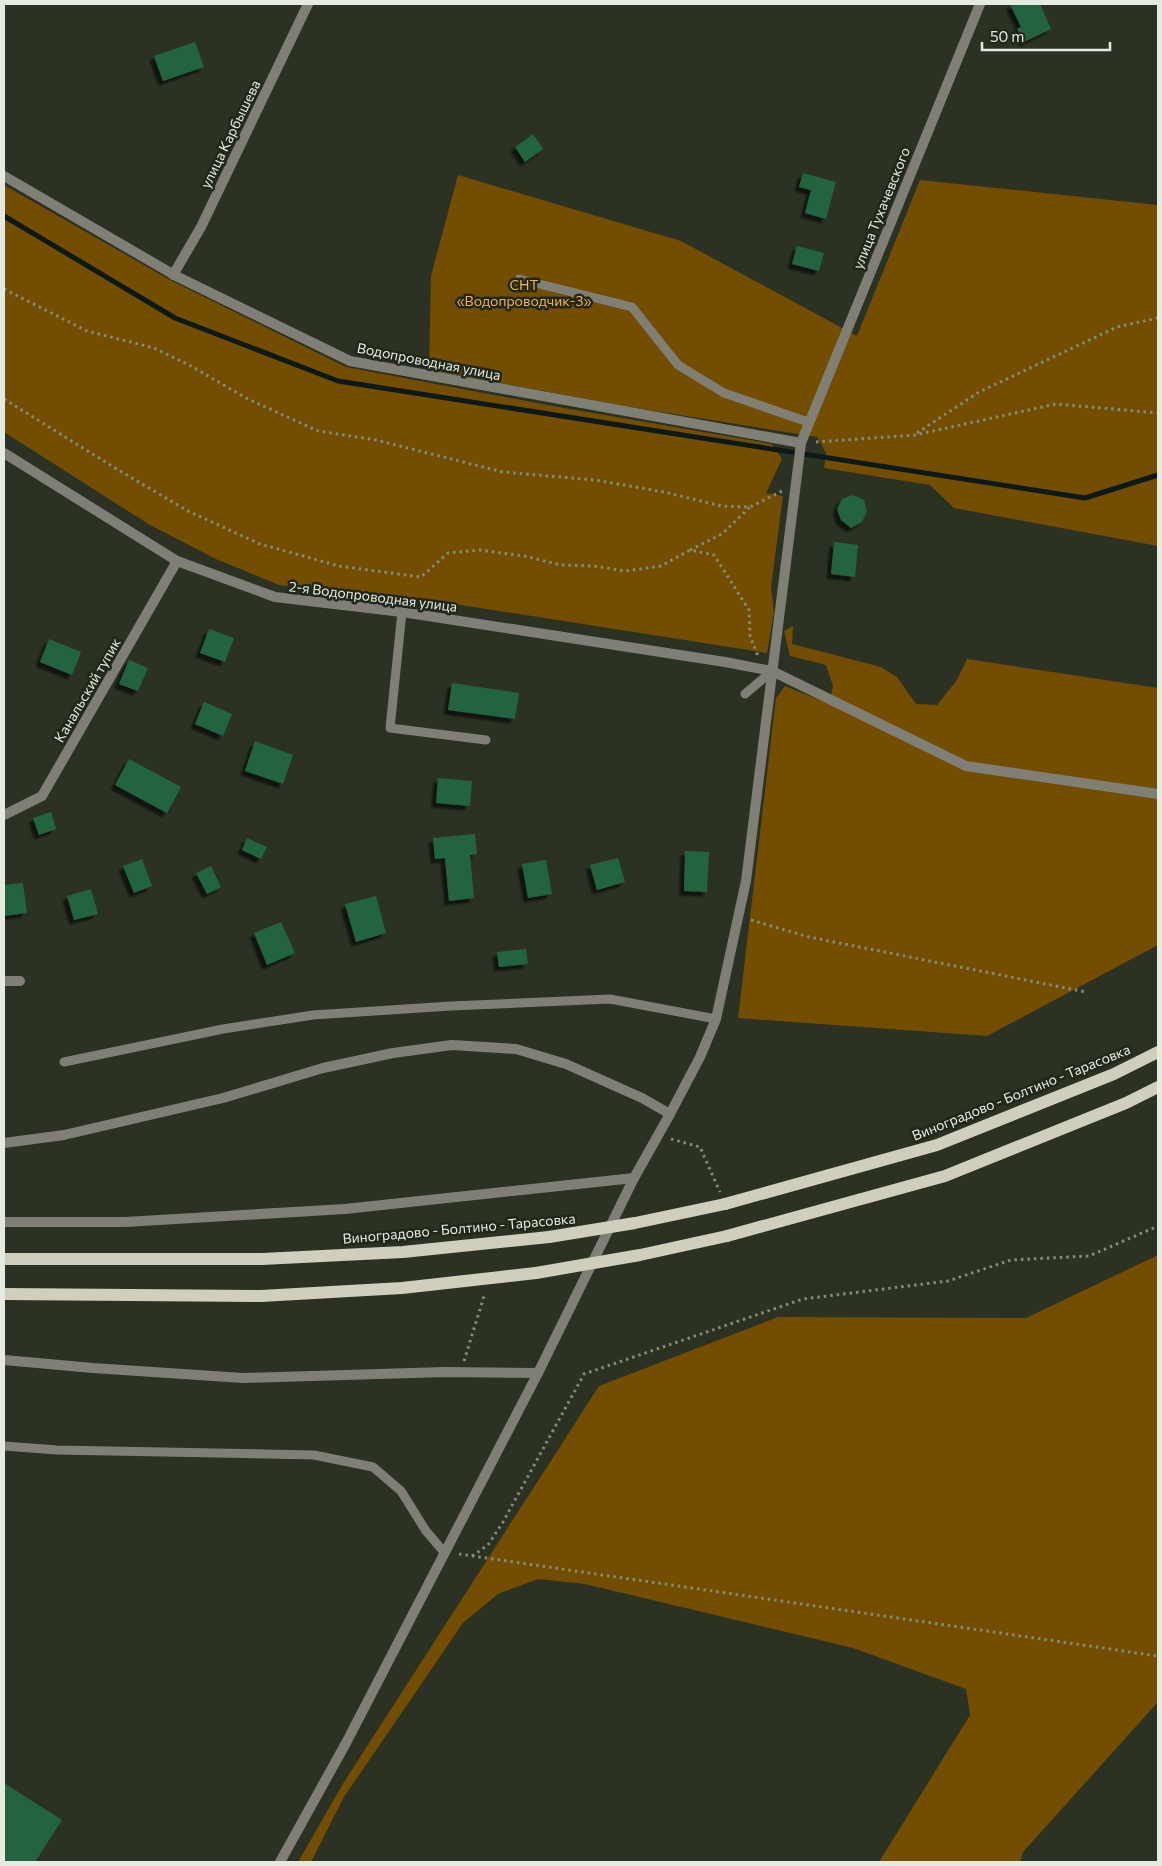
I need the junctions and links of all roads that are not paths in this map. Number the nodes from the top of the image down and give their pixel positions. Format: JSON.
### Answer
{"nodes":[{"id":1,"x":308,"y":4,"type":"edge"},
{"id":2,"x":980,"y":4,"type":"edge"},
{"id":3,"x":4,"y":176,"type":"edge"},
{"id":4,"x":174,"y":275,"type":"junction"},
{"id":5,"x":518,"y":279,"type":"dead end"},
{"id":6,"x":808,"y":422,"type":"junction"},
{"id":7,"x":800,"y":443,"type":"junction"},
{"id":8,"x":4,"y":453,"type":"edge"},
{"id":9,"x":177,"y":561,"type":"junction"},
{"id":10,"x":402,"y":612,"type":"junction"},
{"id":11,"x":769,"y":670,"type":"junction"},
{"id":12,"x":745,"y":694,"type":"dead end"},
{"id":13,"x":486,"y":740,"type":"dead end"},
{"id":14,"x":1158,"y":794,"type":"edge"},
{"id":15,"x":4,"y":815,"type":"edge"},
{"id":16,"x":4,"y":981,"type":"edge"},
{"id":17,"x":20,"y":981,"type":"dead end"},
{"id":18,"x":716,"y":1020,"type":"junction"},
{"id":19,"x":1158,"y":1052,"type":"edge"},
{"id":20,"x":64,"y":1062,"type":"dead end"},
{"id":21,"x":1158,"y":1087,"type":"edge"},
{"id":22,"x":670,"y":1114,"type":"junction"},
{"id":23,"x":4,"y":1143,"type":"edge"},
{"id":24,"x":634,"y":1178,"type":"junction"},
{"id":25,"x":4,"y":1222,"type":"edge"},
{"id":26,"x":4,"y":1260,"type":"edge"},
{"id":27,"x":4,"y":1294,"type":"edge"},
{"id":28,"x":4,"y":1360,"type":"edge"},
{"id":29,"x":538,"y":1373,"type":"junction"},
{"id":30,"x":4,"y":1446,"type":"edge"},
{"id":31,"x":444,"y":1552,"type":"junction"},
{"id":32,"x":280,"y":1862,"type":"edge"}],
"edges":[{"from":1,"to":4,"type":"street","name":"улица Карбышева"},
{"from":2,"to":6,"type":"street","name":"улица Тухачевского"},
{"from":3,"to":4,"type":"street","name":"Водопроводная улица"},
{"from":4,"to":7,"type":"street","name":"Водопроводная улица"},
{"from":5,"to":6,"type":"lane"},
{"from":6,"to":7,"type":"street","name":"улица Тухачевского"},
{"from":7,"to":11,"type":"street","name":"улица Тухачевского"},
{"from":8,"to":9,"type":"street","name":"2-я Водопроводная улица"},
{"from":9,"to":10,"type":"street","name":"2-я Водопроводная улица"},
{"from":9,"to":15,"type":"street","name":"Канальский тупик"},
{"from":10,"to":11,"type":"street","name":"2-я Водопроводная улица"},
{"from":10,"to":13,"type":"lane"},
{"from":11,"to":12,"type":"lane"},
{"from":11,"to":14,"type":"street","name":"2-я Водопроводная улица"},
{"from":11,"to":18,"type":"street","name":"улица Тухачевского"},
{"from":16,"to":17,"type":"street"},
{"from":18,"to":20,"type":"lane"},
{"from":18,"to":22,"type":"street","name":"улица Тухачевского"},
{"from":19,"to":26,"type":"main road","name":"Виноградово - Болтино - Тарасовка","bridge":true},
{"from":21,"to":27,"type":"main road","bridge":true},
{"from":22,"to":23,"type":"street"},
{"from":22,"to":24,"type":"street","name":"улица Тухачевского"},
{"from":24,"to":25,"type":"street"},
{"from":24,"to":29,"type":"street","name":"улица Тухачевского"},
{"from":28,"to":29,"type":"street"},
{"from":29,"to":31,"type":"street","name":"улица Тухачевского"},
{"from":30,"to":31,"type":"lane"},
{"from":31,"to":32,"type":"street","name":"улица Тухачевского"}]}
